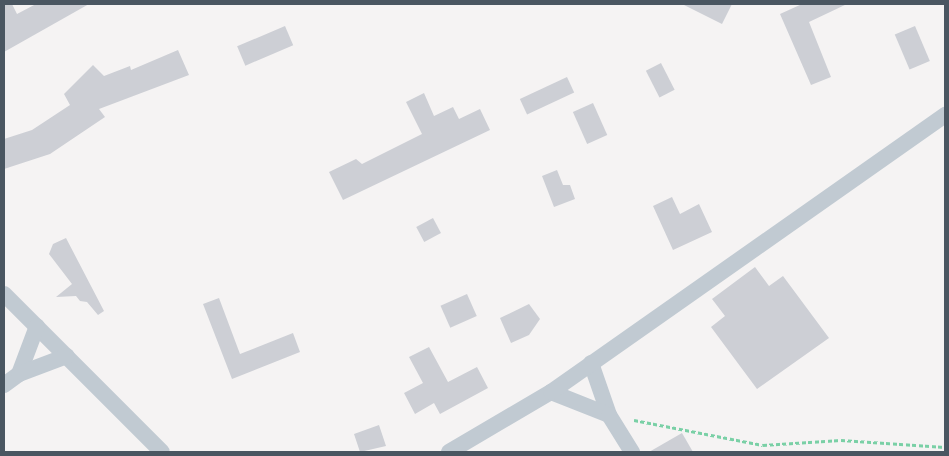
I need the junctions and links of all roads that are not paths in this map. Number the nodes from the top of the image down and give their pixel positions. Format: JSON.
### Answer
{"nodes":[{"id":1,"x":945,"y":115,"type":"edge"},
{"id":2,"x":4,"y":294,"type":"edge"},
{"id":3,"x":37,"y":326,"type":"junction"},
{"id":4,"x":67,"y":356,"type":"junction"},
{"id":5,"x":591,"y":363,"type":"junction"},
{"id":6,"x":19,"y":374,"type":"junction"},
{"id":7,"x":4,"y":385,"type":"edge"},
{"id":8,"x":551,"y":392,"type":"junction"},
{"id":9,"x":609,"y":415,"type":"junction"},
{"id":10,"x":162,"y":452,"type":"edge"},
{"id":11,"x":449,"y":452,"type":"edge"},
{"id":12,"x":632,"y":452,"type":"edge"}],
"edges":[{"from":1,"to":5,"type":"street"},
{"from":2,"to":3,"type":"street"},
{"from":3,"to":4,"type":"street"},
{"from":3,"to":6,"type":"street"},
{"from":4,"to":6,"type":"street"},
{"from":4,"to":10,"type":"street"},
{"from":5,"to":8,"type":"street"},
{"from":5,"to":9,"type":"street"},
{"from":6,"to":7,"type":"street"},
{"from":8,"to":9,"type":"street"},
{"from":8,"to":11,"type":"street"},
{"from":9,"to":12,"type":"street"}]}
